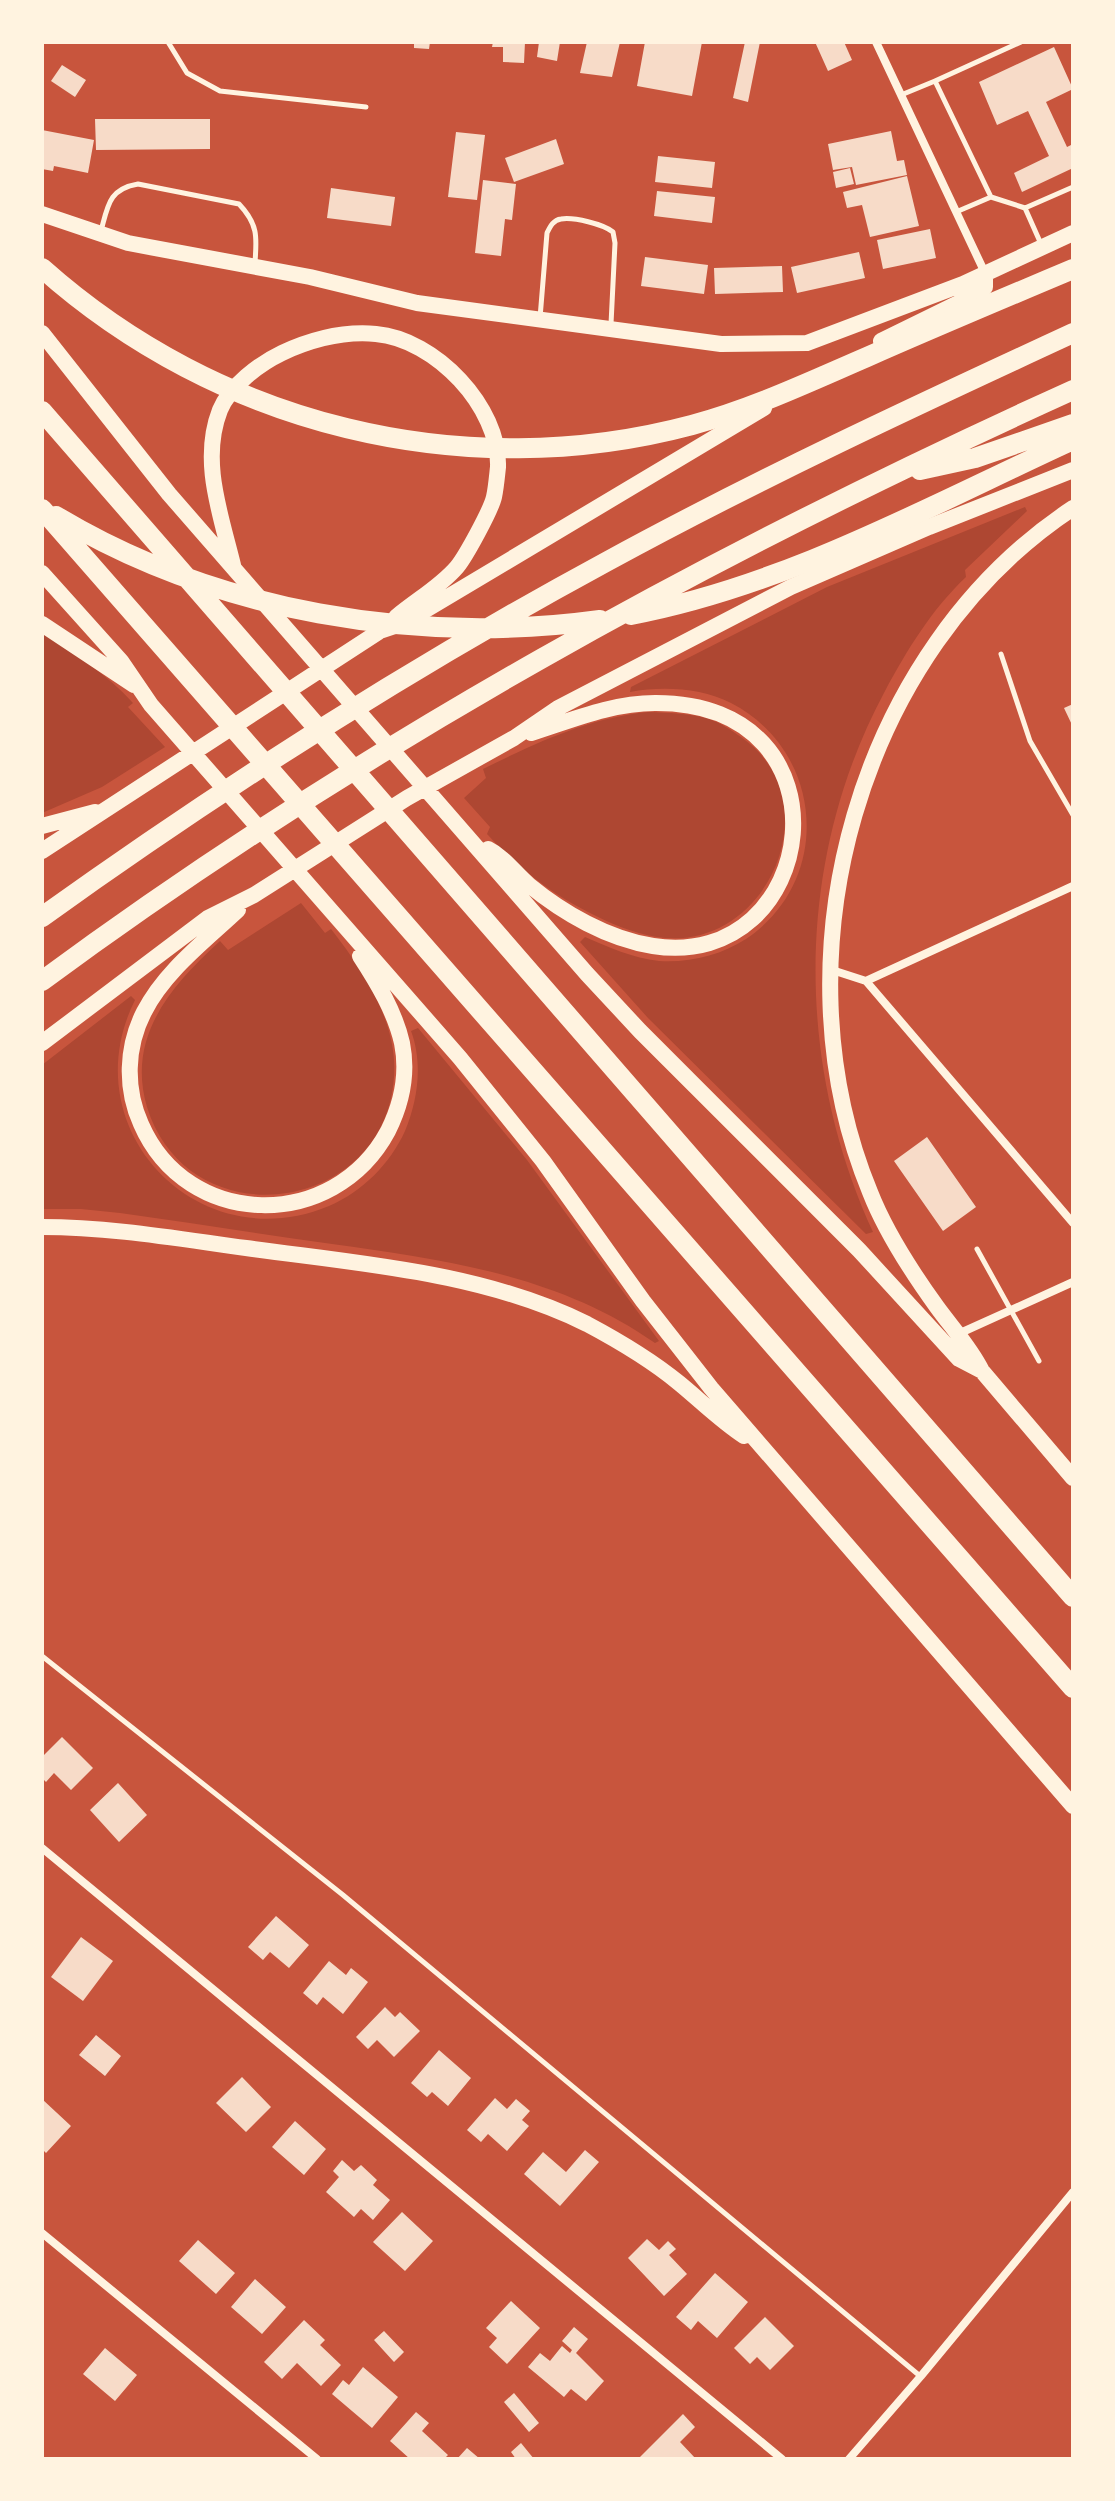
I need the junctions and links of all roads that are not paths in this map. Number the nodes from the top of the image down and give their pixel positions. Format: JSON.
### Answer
{"nodes":[{"id":1,"x":168,"y":42,"type":"edge"},
{"id":2,"x":876,"y":42,"type":"edge"},
{"id":3,"x":1021,"y":42,"type":"edge"},
{"id":4,"x":935,"y":81,"type":"junction"},
{"id":5,"x":901,"y":95,"type":"junction"},
{"id":6,"x":366,"y":107,"type":"dead end"},
{"id":7,"x":1073,"y":187,"type":"edge"},
{"id":8,"x":991,"y":197,"type":"junction"},
{"id":9,"x":1025,"y":208,"type":"junction"},
{"id":10,"x":955,"y":212,"type":"junction"},
{"id":11,"x":42,"y":214,"type":"edge"},
{"id":12,"x":1073,"y":233,"type":"edge"},
{"id":13,"x":100,"y":235,"type":"junction"},
{"id":14,"x":1042,"y":247,"type":"junction"},
{"id":15,"x":254,"y":267,"type":"junction"},
{"id":16,"x":42,"y":268,"type":"edge"},
{"id":17,"x":1073,"y":269,"type":"edge"},
{"id":18,"x":985,"y":274,"type":"junction"},
{"id":19,"x":540,"y":319,"type":"junction"},
{"id":20,"x":610,"y":329,"type":"junction"},
{"id":21,"x":42,"y":333,"type":"edge"},
{"id":22,"x":1073,"y":333,"type":"edge"},
{"id":23,"x":1073,"y":390,"type":"edge"},
{"id":24,"x":42,"y":399,"type":"edge"},
{"id":25,"x":42,"y":411,"type":"edge"},
{"id":26,"x":1073,"y":424,"type":"edge"},
{"id":27,"x":65,"y":437,"type":"junction"},
{"id":28,"x":1073,"y":440,"type":"edge"},
{"id":29,"x":1073,"y":470,"type":"edge"},
{"id":30,"x":885,"y":478,"type":"junction"},
{"id":31,"x":42,"y":508,"type":"edge"},
{"id":32,"x":1073,"y":508,"type":"edge"},
{"id":33,"x":234,"y":570,"type":"junction"},
{"id":34,"x":42,"y":573,"type":"edge"},
{"id":35,"x":42,"y":624,"type":"edge"},
{"id":36,"x":380,"y":631,"type":"junction"},
{"id":37,"x":1001,"y":654,"type":"dead end"},
{"id":38,"x":136,"y":686,"type":"junction"},
{"id":39,"x":514,"y":738,"type":"junction"},
{"id":40,"x":104,"y":810,"type":"junction"},
{"id":41,"x":1073,"y":815,"type":"edge"},
{"id":42,"x":42,"y":826,"type":"edge"},
{"id":43,"x":469,"y":838,"type":"junction"},
{"id":44,"x":42,"y":851,"type":"edge"},
{"id":45,"x":1073,"y":886,"type":"edge"},
{"id":46,"x":254,"y":895,"type":"junction"},
{"id":47,"x":42,"y":917,"type":"edge"},
{"id":48,"x":351,"y":934,"type":"junction"},
{"id":49,"x":831,"y":970,"type":"junction"},
{"id":50,"x":42,"y":981,"type":"edge"},
{"id":51,"x":866,"y":981,"type":"junction"},
{"id":52,"x":42,"y":1043,"type":"edge"},
{"id":53,"x":1073,"y":1223,"type":"edge"},
{"id":54,"x":42,"y":1227,"type":"edge"},
{"id":55,"x":977,"y":1249,"type":"dead end"},
{"id":56,"x":1073,"y":1282,"type":"edge"},
{"id":57,"x":1010,"y":1309,"type":"junction"},
{"id":58,"x":958,"y":1334,"type":"junction"},
{"id":59,"x":1039,"y":1361,"type":"dead end"},
{"id":60,"x":982,"y":1371,"type":"junction"},
{"id":61,"x":760,"y":1447,"type":"junction"},
{"id":62,"x":1073,"y":1478,"type":"edge"},
{"id":63,"x":1073,"y":1597,"type":"edge"},
{"id":64,"x":42,"y":1656,"type":"edge"},
{"id":65,"x":1073,"y":1688,"type":"edge"},
{"id":66,"x":1073,"y":1806,"type":"edge"},
{"id":67,"x":42,"y":1848,"type":"edge"},
{"id":68,"x":1073,"y":2192,"type":"edge"},
{"id":69,"x":42,"y":2233,"type":"edge"},
{"id":70,"x":921,"y":2376,"type":"junction"},
{"id":71,"x":317,"y":2459,"type":"edge"},
{"id":72,"x":782,"y":2459,"type":"edge"},
{"id":73,"x":849,"y":2459,"type":"edge"}],
"edges":[{"from":1,"to":6,"type":"lane"},
{"from":2,"to":5,"type":"street"},
{"from":3,"to":4,"type":"lane"},
{"from":4,"to":5,"type":"lane"},
{"from":4,"to":8,"type":"lane"},
{"from":5,"to":10,"type":"street"},
{"from":7,"to":9,"type":"lane"},
{"from":8,"to":9,"type":"lane"},
{"from":8,"to":10,"type":"lane"},
{"from":9,"to":14,"type":"lane"},
{"from":10,"to":18,"type":"street"},
{"from":11,"to":13,"type":"main road"},
{"from":12,"to":14,"type":"main road"},
{"from":13,"to":15,"type":"main road"},
{"from":13,"to":15,"type":"lane"},
{"from":14,"to":18,"type":"main road"},
{"from":15,"to":19,"type":"main road"},
{"from":16,"to":17,"type":"highway"},
{"from":18,"to":20,"type":"main road"},
{"from":18,"to":36,"type":"main road"},
{"from":19,"to":20,"type":"main road"},
{"from":19,"to":20,"type":"lane"},
{"from":21,"to":33,"type":"main road"},
{"from":22,"to":47,"type":"highway"},
{"from":23,"to":30,"type":"highway"},
{"from":24,"to":27,"type":"highway"},
{"from":25,"to":27,"type":"highway"},
{"from":26,"to":30,"type":"highway"},
{"from":27,"to":63,"type":"highway"},
{"from":28,"to":31,"type":"highway"},
{"from":29,"to":39,"type":"main road"},
{"from":30,"to":50,"type":"highway"},
{"from":31,"to":65,"type":"highway"},
{"from":32,"to":49,"type":"main road"},
{"from":33,"to":36,"type":"main road"},
{"from":33,"to":43,"type":"main road"},
{"from":34,"to":38,"type":"main road"},
{"from":35,"to":38,"type":"main road"},
{"from":36,"to":40,"type":"main road"},
{"from":37,"to":41,"type":"lane"},
{"from":38,"to":48,"type":"main road"},
{"from":39,"to":43,"type":"main road"},
{"from":39,"to":46,"type":"main road"},
{"from":40,"to":42,"type":"main road"},
{"from":40,"to":44,"type":"main road"},
{"from":43,"to":60,"type":"main road"},
{"from":45,"to":51,"type":"street"},
{"from":46,"to":48,"type":"main road"},
{"from":46,"to":52,"type":"main road"},
{"from":48,"to":61,"type":"main road"},
{"from":49,"to":51,"type":"street"},
{"from":49,"to":58,"type":"main road"},
{"from":51,"to":53,"type":"street"},
{"from":54,"to":61,"type":"main road"},
{"from":55,"to":57,"type":"lane"},
{"from":56,"to":57,"type":"street"},
{"from":57,"to":58,"type":"street"},
{"from":57,"to":59,"type":"lane"},
{"from":58,"to":60,"type":"main road"},
{"from":60,"to":62,"type":"main road"},
{"from":61,"to":66,"type":"main road"},
{"from":64,"to":70,"type":"lane"},
{"from":67,"to":72,"type":"street"},
{"from":68,"to":70,"type":"street"},
{"from":69,"to":71,"type":"street"},
{"from":70,"to":73,"type":"street"}]}
